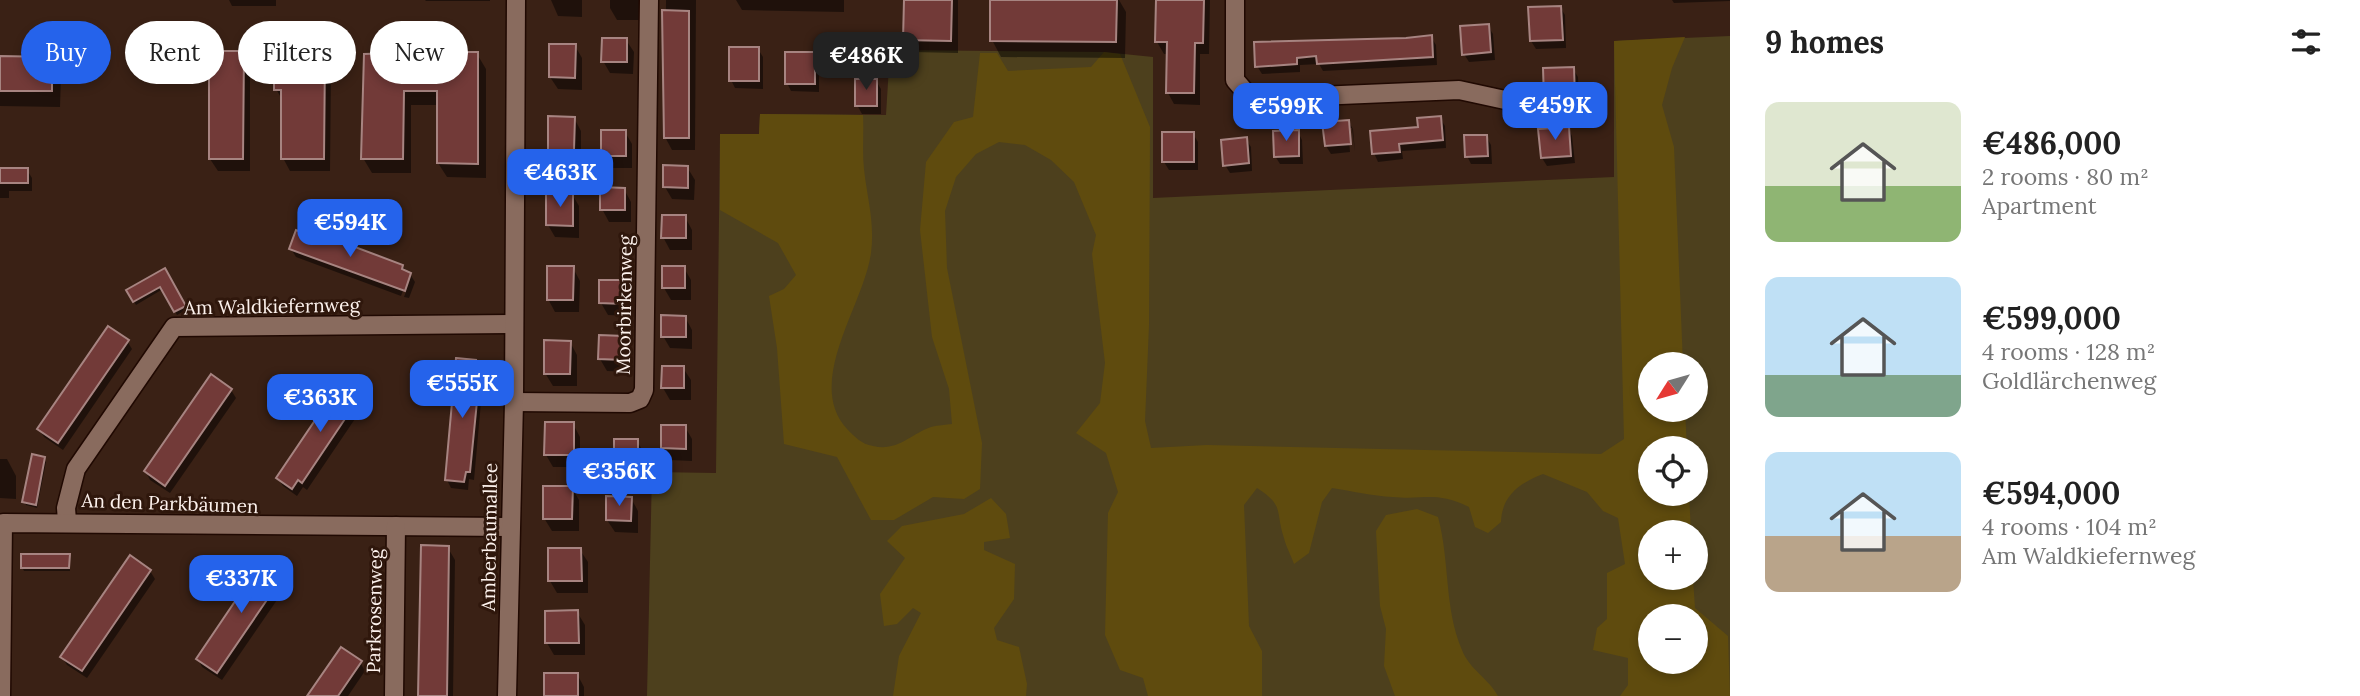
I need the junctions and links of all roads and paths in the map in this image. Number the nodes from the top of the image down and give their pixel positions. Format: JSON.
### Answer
{"nodes":[{"id":1,"x":516,"y":0,"type":"edge"},
{"id":2,"x":649,"y":0,"type":"edge"},
{"id":3,"x":1235,"y":0,"type":"edge"},
{"id":4,"x":1505,"y":100,"type":"dead end"},
{"id":5,"x":513,"y":324,"type":"junction"},
{"id":6,"x":514,"y":402,"type":"junction"},
{"id":7,"x":67,"y":521,"type":"junction"},
{"id":8,"x":396,"y":526,"type":"junction"},
{"id":9,"x":509,"y":527,"type":"junction"},
{"id":10,"x":1,"y":696,"type":"edge"},
{"id":11,"x":394,"y":696,"type":"edge"},
{"id":12,"x":507,"y":696,"type":"edge"}],
"edges":[{"from":1,"to":5,"type":"street","name":"Amberbaumallee"},
{"from":2,"to":6,"type":"street","name":"Moorbirkenweg"},
{"from":3,"to":4,"type":"street"},
{"from":5,"to":6,"type":"street","name":"Amberbaumallee"},
{"from":5,"to":7,"type":"street","name":"Am Waldkiefernweg"},
{"from":6,"to":9,"type":"street","name":"Amberbaumallee"},
{"from":7,"to":8,"type":"street","name":"An den Parkbäumen"},
{"from":7,"to":10,"type":"street","name":"An den Parkbäumen"},
{"from":8,"to":9,"type":"street","name":"An den Parkbäumen"},
{"from":8,"to":11,"type":"street","name":"Parkrosenweg"},
{"from":9,"to":12,"type":"street","name":"Amberbaumallee"}]}
